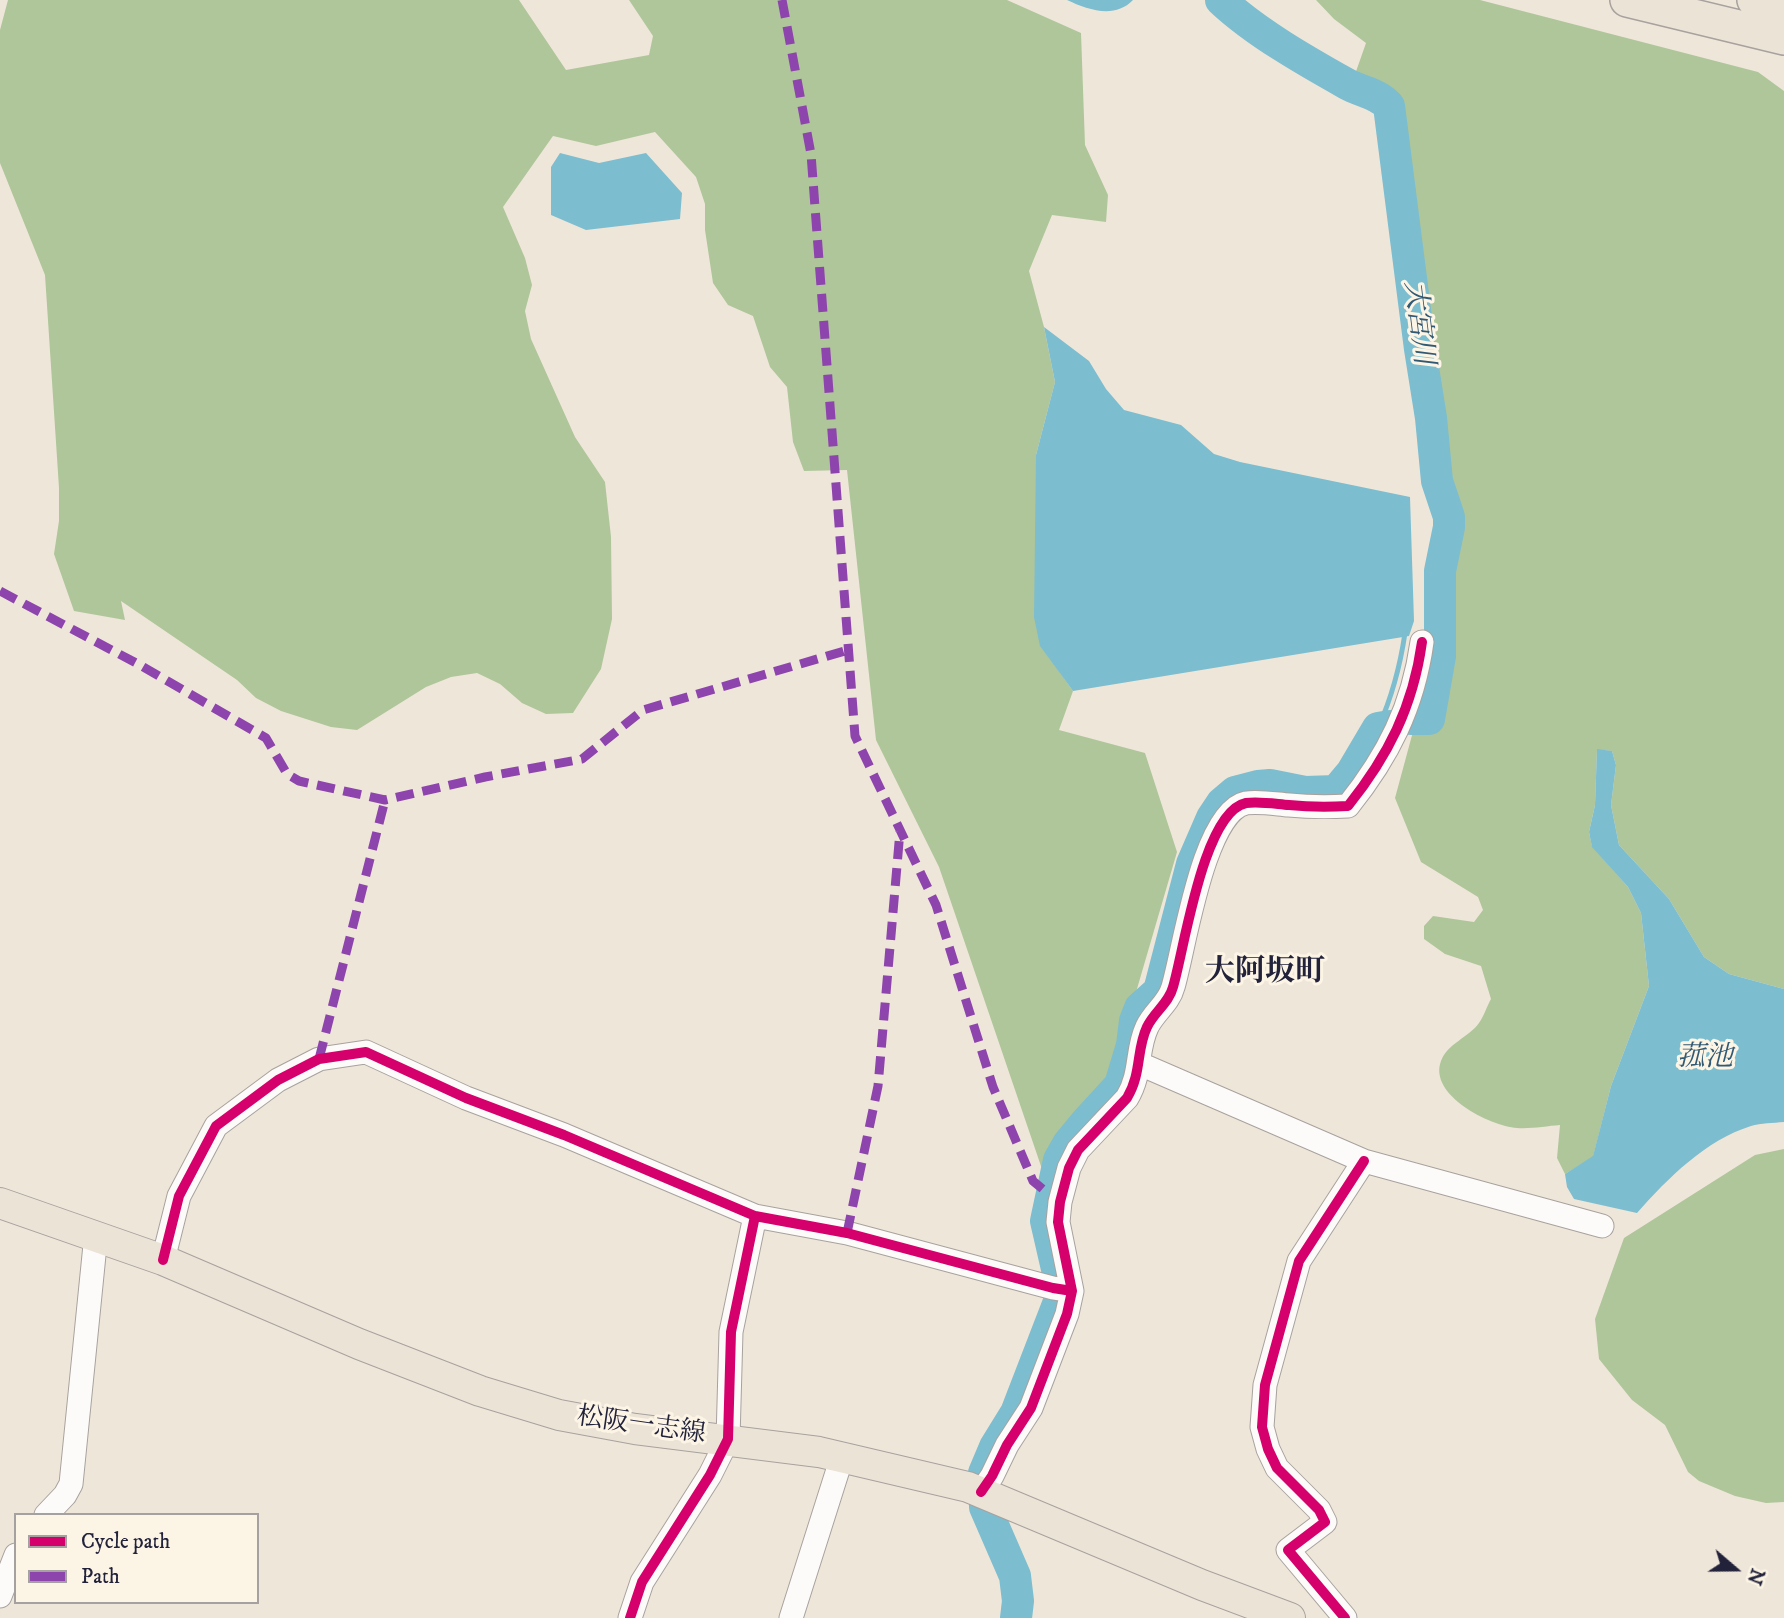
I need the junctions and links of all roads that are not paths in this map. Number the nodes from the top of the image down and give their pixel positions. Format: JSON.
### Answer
{"nodes":[{"id":1,"x":1627,"y":0,"type":"edge"},
{"id":2,"x":1754,"y":0,"type":"edge"},
{"id":3,"x":1784,"y":7,"type":"edge"},
{"id":4,"x":1784,"y":38,"type":"edge"},
{"id":5,"x":1422,"y":642,"type":"dead end"},
{"id":6,"x":1140,"y":1064,"type":"junction"},
{"id":7,"x":1364,"y":1161,"type":"junction"},
{"id":8,"x":0,"y":1203,"type":"edge"},
{"id":9,"x":755,"y":1216,"type":"junction"},
{"id":10,"x":1602,"y":1226,"type":"dead end"},
{"id":11,"x":96,"y":1235,"type":"junction"},
{"id":12,"x":163,"y":1260,"type":"junction"},
{"id":13,"x":1065,"y":1290,"type":"junction"},
{"id":14,"x":729,"y":1439,"type":"junction"},
{"id":15,"x":842,"y":1457,"type":"junction"},
{"id":16,"x":986,"y":1489,"type":"junction"},
{"id":17,"x":48,"y":1513,"type":"edge"},
{"id":18,"x":14,"y":1560,"type":"edge"},
{"id":19,"x":0,"y":1596,"type":"edge"},
{"id":20,"x":630,"y":1618,"type":"edge"},
{"id":21,"x":790,"y":1618,"type":"edge"},
{"id":22,"x":1290,"y":1618,"type":"edge"},
{"id":23,"x":1345,"y":1618,"type":"edge"}],
"edges":[{"from":1,"to":4,"type":"highway"},
{"from":2,"to":3,"type":"highway"},
{"from":5,"to":6,"type":"street"},
{"from":6,"to":7,"type":"street"},
{"from":6,"to":13,"type":"street"},
{"from":7,"to":10,"type":"street"},
{"from":7,"to":23,"type":"street"},
{"from":8,"to":11,"type":"main road","name":"松阪一志線"},
{"from":9,"to":12,"type":"street"},
{"from":9,"to":13,"type":"street"},
{"from":9,"to":14,"type":"street"},
{"from":11,"to":12,"type":"main road","name":"松阪一志線"},
{"from":11,"to":17,"type":"street"},
{"from":12,"to":14,"type":"main road","name":"松阪一志線"},
{"from":13,"to":16,"type":"street"},
{"from":14,"to":15,"type":"main road","name":"松阪一志線"},
{"from":14,"to":20,"type":"street"},
{"from":15,"to":16,"type":"main road","name":"松阪一志線"},
{"from":15,"to":21,"type":"street"},
{"from":16,"to":22,"type":"main road","name":"松阪一志線"},
{"from":18,"to":19,"type":"street"}]}
